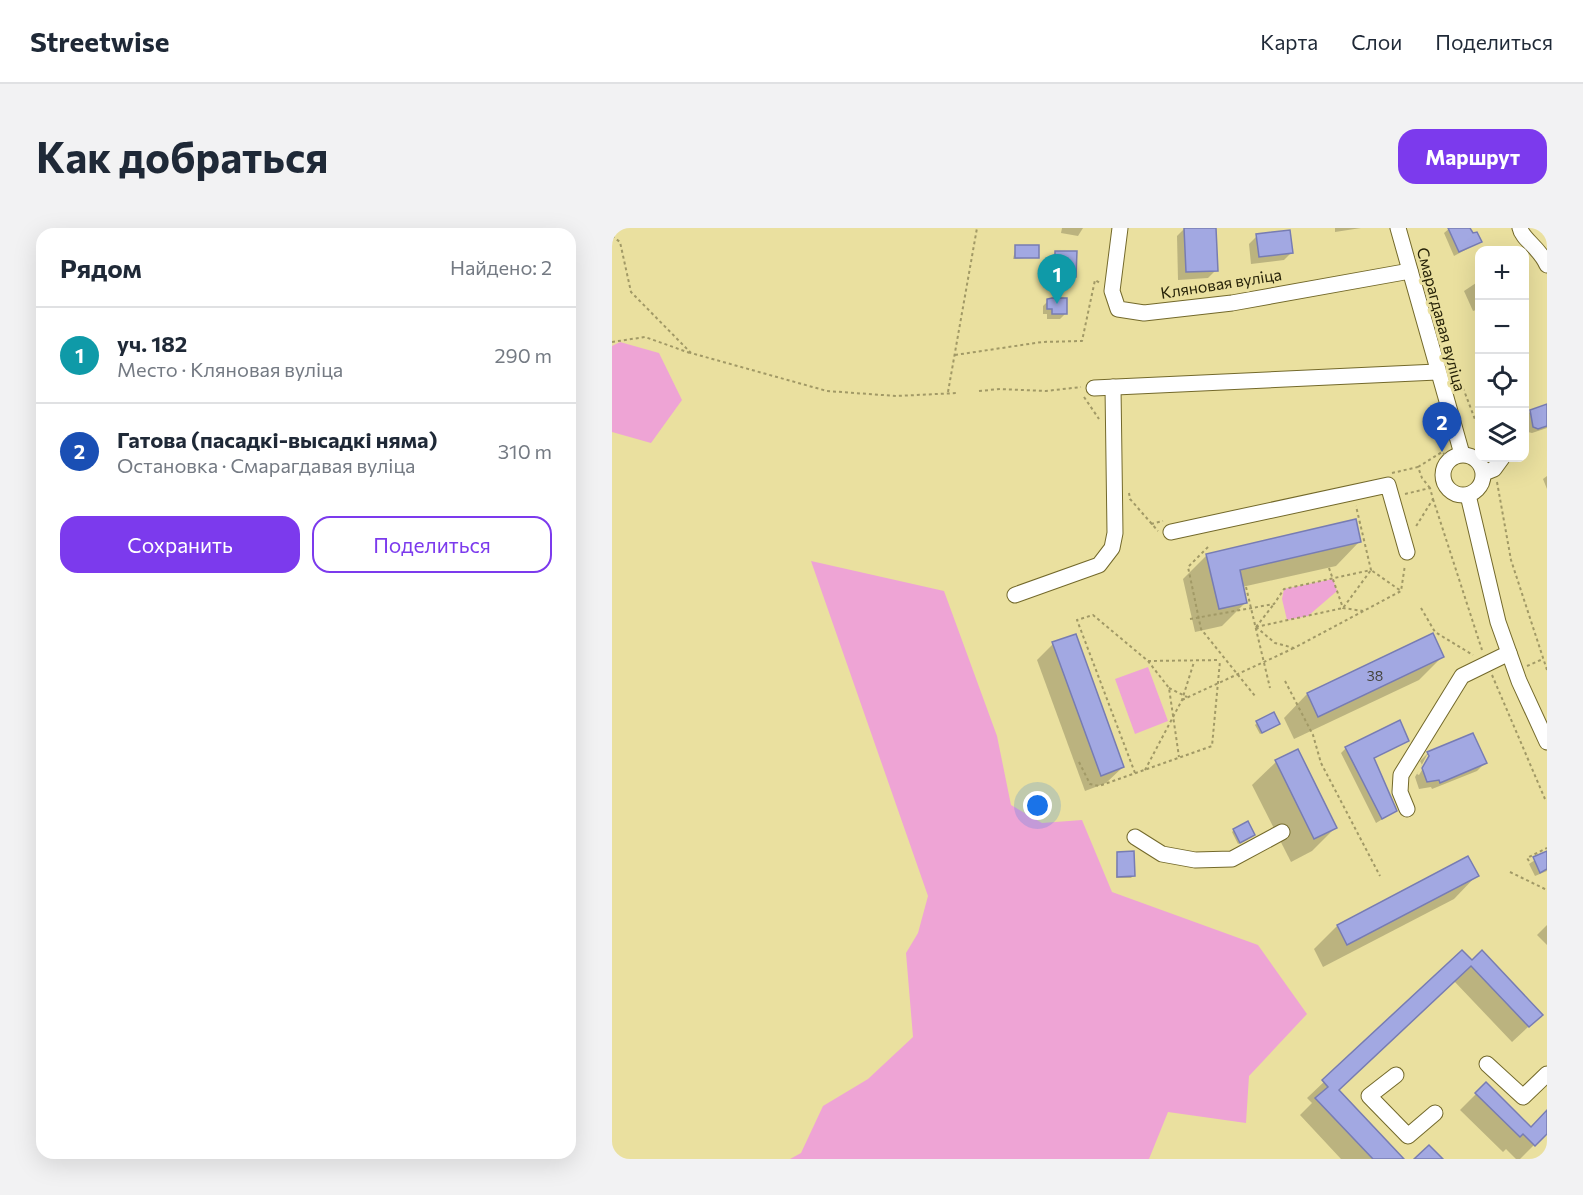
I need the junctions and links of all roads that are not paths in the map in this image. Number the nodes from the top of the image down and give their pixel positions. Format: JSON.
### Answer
{"nodes":[{"id":1,"x":1120,"y":228,"type":"edge"},
{"id":2,"x":1398,"y":228,"type":"edge"},
{"id":3,"x":1520,"y":228,"type":"edge"},
{"id":4,"x":1547,"y":265,"type":"edge"},
{"id":5,"x":1410,"y":271,"type":"junction"},
{"id":6,"x":1437,"y":372,"type":"junction"},
{"id":7,"x":1113,"y":387,"type":"junction"},
{"id":8,"x":1094,"y":388,"type":"road end"},
{"id":9,"x":1456,"y":457,"type":"junction"},
{"id":10,"x":1493,"y":466,"type":"edge"},
{"id":11,"x":1468,"y":495,"type":"junction"},
{"id":12,"x":1171,"y":532,"type":"dead end"},
{"id":13,"x":1407,"y":552,"type":"road end"},
{"id":14,"x":1015,"y":595,"type":"dead end"},
{"id":15,"x":1509,"y":652,"type":"junction"},
{"id":16,"x":1547,"y":742,"type":"edge"},
{"id":17,"x":1407,"y":809,"type":"dead end"},
{"id":18,"x":1282,"y":832,"type":"dead end"},
{"id":19,"x":1135,"y":837,"type":"dead end"},
{"id":20,"x":1486,"y":1064,"type":"dead end"},
{"id":21,"x":1547,"y":1074,"type":"edge"},
{"id":22,"x":1396,"y":1075,"type":"dead end"},
{"id":23,"x":1435,"y":1113,"type":"dead end"}],
"edges":[{"from":1,"to":5,"type":"street","name":"Кляновая вуліца"},
{"from":2,"to":5,"type":"street","name":"Смарагдавая вуліца"},
{"from":3,"to":4,"type":"street"},
{"from":5,"to":6,"type":"street","name":"Смарагдавая вуліца"},
{"from":6,"to":7,"type":"street"},
{"from":6,"to":9,"type":"street","name":"Смарагдавая вуліца"},
{"from":7,"to":8,"type":"street"},
{"from":7,"to":14,"type":"street"},
{"from":9,"to":10,"type":"street"},
{"from":9,"to":11,"type":"street"},
{"from":10,"to":11,"type":"street"},
{"from":11,"to":15,"type":"street"},
{"from":12,"to":13,"type":"street"},
{"from":15,"to":16,"type":"street"},
{"from":15,"to":17,"type":"street"},
{"from":18,"to":19,"type":"street"},
{"from":20,"to":21,"type":"street"},
{"from":22,"to":23,"type":"street"}]}
